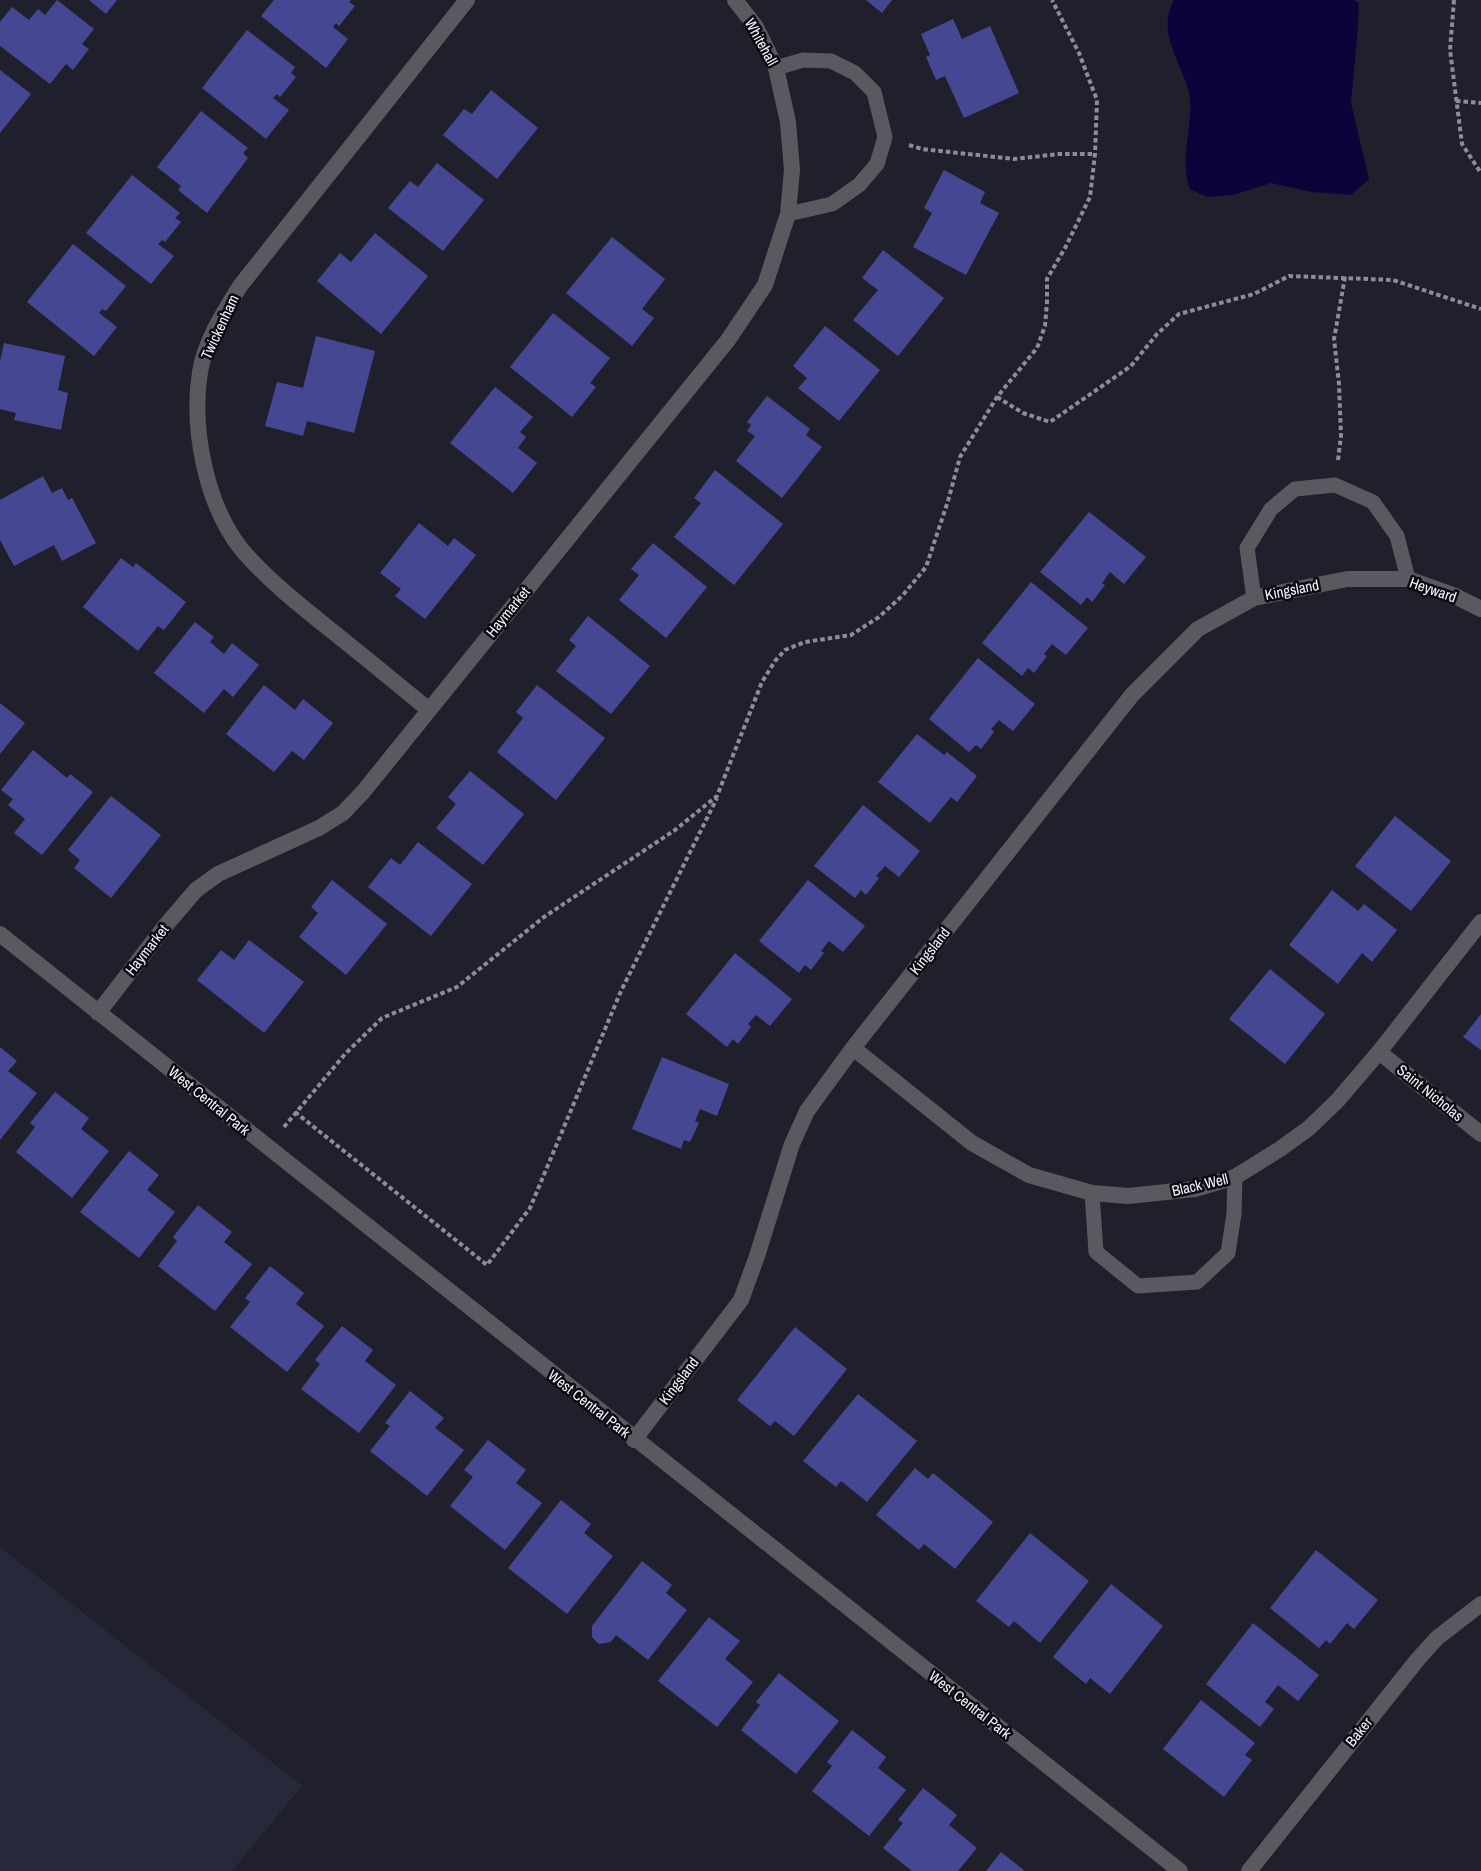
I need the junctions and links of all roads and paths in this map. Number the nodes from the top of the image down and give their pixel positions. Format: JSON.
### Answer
{"nodes":[{"id":1,"x":467,"y":0,"type":"edge"},
{"id":2,"x":735,"y":0,"type":"edge"},
{"id":3,"x":1052,"y":0,"type":"edge"},
{"id":4,"x":1454,"y":0,"type":"edge"},
{"id":5,"x":776,"y":68,"type":"junction"},
{"id":6,"x":1456,"y":101,"type":"junction"},
{"id":7,"x":1481,"y":103,"type":"edge"},
{"id":8,"x":788,"y":122,"type":"joint"},
{"id":9,"x":885,"y":137,"type":"junction"},
{"id":10,"x":1095,"y":154,"type":"junction"},
{"id":11,"x":1481,"y":172,"type":"edge"},
{"id":12,"x":788,"y":214,"type":"junction"},
{"id":13,"x":1345,"y":277,"type":"junction"},
{"id":14,"x":1481,"y":309,"type":"edge"},
{"id":15,"x":997,"y":397,"type":"junction"},
{"id":16,"x":1335,"y":484,"type":"junction"},
{"id":17,"x":1347,"y":579,"type":"joint"},
{"id":18,"x":1408,"y":579,"type":"junction"},
{"id":19,"x":1254,"y":598,"type":"junction"},
{"id":20,"x":1481,"y":609,"type":"edge"},
{"id":21,"x":429,"y":710,"type":"junction"},
{"id":22,"x":717,"y":796,"type":"junction"},
{"id":23,"x":1481,"y":922,"type":"edge"},
{"id":24,"x":0,"y":934,"type":"edge"},
{"id":25,"x":98,"y":1013,"type":"junction"},
{"id":26,"x":853,"y":1048,"type":"junction"},
{"id":27,"x":1378,"y":1052,"type":"junction"},
{"id":28,"x":295,"y":1112,"type":"junction"},
{"id":29,"x":1481,"y":1134,"type":"edge"},
{"id":30,"x":267,"y":1148,"type":"junction"},
{"id":31,"x":1235,"y":1177,"type":"junction"},
{"id":32,"x":1092,"y":1193,"type":"junction"},
{"id":33,"x":634,"y":1440,"type":"junction"},
{"id":34,"x":1481,"y":1604,"type":"edge"},
{"id":35,"x":1180,"y":1871,"type":"edge"},
{"id":36,"x":1249,"y":1871,"type":"edge"}],
"edges":[{"from":1,"to":21,"type":"street","name":"Twickenham"},
{"from":2,"to":5,"type":"street","name":"Whitehall"},
{"from":3,"to":10,"type":"path"},
{"from":4,"to":6,"type":"path"},
{"from":5,"to":8,"type":"street","name":"Whitehall"},
{"from":5,"to":9,"type":"lane"},
{"from":6,"to":7,"type":"path"},
{"from":6,"to":11,"type":"path"},
{"from":8,"to":12,"type":"street","name":"Haymarket"},
{"from":9,"to":10,"type":"path"},
{"from":9,"to":12,"type":"lane"},
{"from":10,"to":15,"type":"path"},
{"from":12,"to":21,"type":"street","name":"Haymarket"},
{"from":13,"to":14,"type":"path"},
{"from":13,"to":15,"type":"path"},
{"from":13,"to":16,"type":"path"},
{"from":15,"to":22,"type":"path"},
{"from":16,"to":18,"type":"lane"},
{"from":16,"to":19,"type":"lane"},
{"from":17,"to":18,"type":"street","name":"Heyward"},
{"from":17,"to":19,"type":"street","name":"Kingsland"},
{"from":18,"to":20,"type":"street","name":"Heyward"},
{"from":19,"to":26,"type":"street","name":"Kingsland"},
{"from":21,"to":25,"type":"street","name":"Haymarket"},
{"from":22,"to":28,"type":"path"},
{"from":22,"to":28,"type":"path"},
{"from":23,"to":27,"type":"street","name":"Black Well"},
{"from":24,"to":25,"type":"street","name":"West Central Park"},
{"from":25,"to":30,"type":"street","name":"West Central Park"},
{"from":26,"to":32,"type":"street","name":"Black Well"},
{"from":26,"to":33,"type":"street","name":"Kingsland"},
{"from":27,"to":29,"type":"street","name":"Saint Nicholas"},
{"from":27,"to":31,"type":"street","name":"Black Well"},
{"from":28,"to":30,"type":"path"},
{"from":30,"to":33,"type":"street","name":"West Central Park"},
{"from":31,"to":32,"type":"street","name":"Black Well"},
{"from":31,"to":32,"type":"lane"},
{"from":33,"to":35,"type":"street","name":"West Central Park"},
{"from":34,"to":36,"type":"street","name":"Baker"}]}
